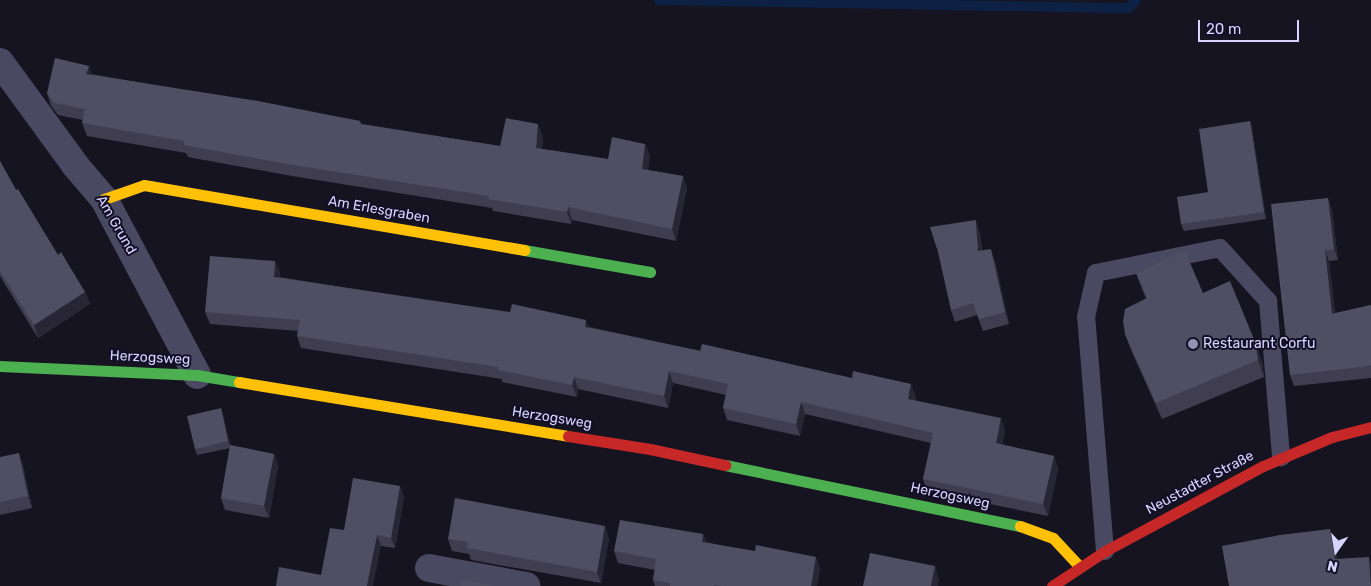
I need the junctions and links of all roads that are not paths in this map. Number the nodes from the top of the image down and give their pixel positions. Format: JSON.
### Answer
{"nodes":[{"id":1,"x":0,"y":62,"type":"edge"},
{"id":2,"x":104,"y":199,"type":"junction"},
{"id":3,"x":650,"y":272,"type":"dead end"},
{"id":4,"x":0,"y":366,"type":"edge"},
{"id":5,"x":197,"y":375,"type":"junction"},
{"id":6,"x":1371,"y":426,"type":"edge"},
{"id":7,"x":1281,"y":457,"type":"junction"},
{"id":8,"x":1105,"y":551,"type":"junction"},
{"id":9,"x":1080,"y":567,"type":"junction"},
{"id":10,"x":429,"y":568,"type":"dead end"},
{"id":11,"x":526,"y":586,"type":"edge"},
{"id":12,"x":1052,"y":586,"type":"edge"}],
"edges":[{"from":1,"to":2,"type":"street","name":"Am Grund"},
{"from":2,"to":3,"type":"street","name":"Am Erlesgraben"},
{"from":2,"to":5,"type":"street","name":"Am Grund"},
{"from":4,"to":5,"type":"street","name":"Herzogsweg"},
{"from":5,"to":9,"type":"street","name":"Herzogsweg"},
{"from":6,"to":7,"type":"street","name":"Neustadter Straße"},
{"from":7,"to":8,"type":"street","name":"Neustadter Straße"},
{"from":7,"to":8,"type":"lane"},
{"from":8,"to":9,"type":"street","name":"Neustadter Straße"},
{"from":9,"to":12,"type":"street","name":"Neustadter Straße"},
{"from":10,"to":11,"type":"street"}]}
